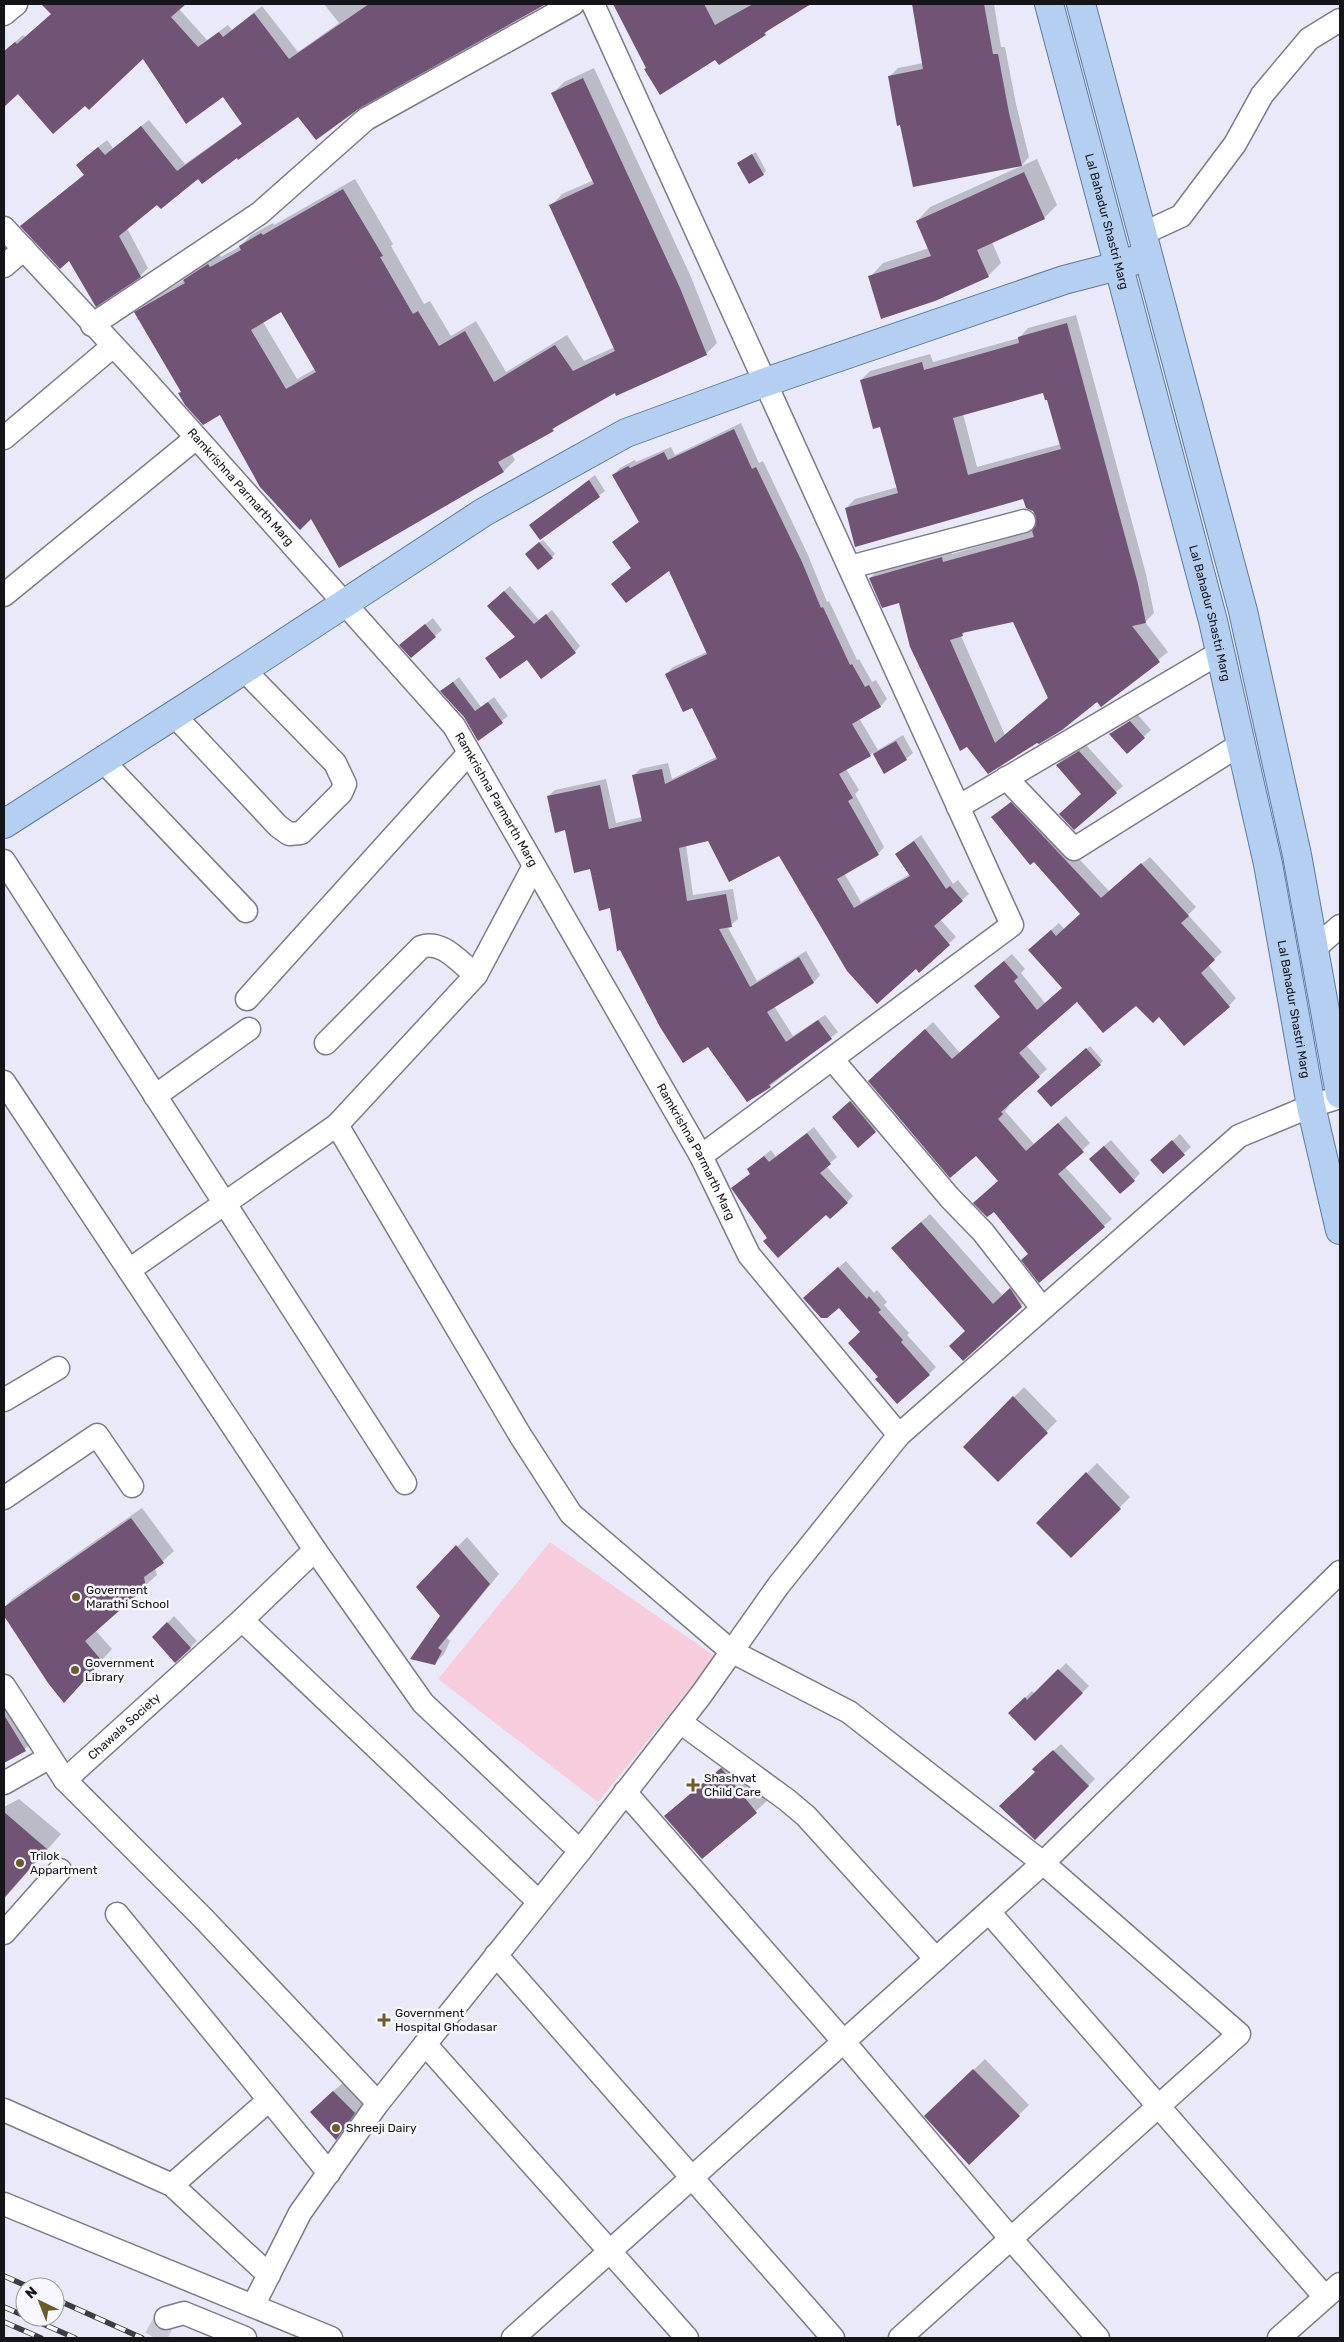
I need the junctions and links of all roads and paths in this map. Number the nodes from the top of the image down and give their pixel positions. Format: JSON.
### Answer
{"nodes":[{"id":1,"x":16,"y":4,"type":"edge"},
{"id":2,"x":573,"y":4,"type":"edge"},
{"id":3,"x":593,"y":4,"type":"edge"},
{"id":4,"x":1050,"y":4,"type":"edge"},
{"id":5,"x":1082,"y":4,"type":"edge"},
{"id":6,"x":4,"y":14,"type":"edge"},
{"id":7,"x":1340,"y":20,"type":"edge"},
{"id":8,"x":4,"y":228,"type":"edge"},
{"id":9,"x":1144,"y":245,"type":"junction"},
{"id":10,"x":24,"y":249,"type":"junction"},
{"id":11,"x":4,"y":266,"type":"edge"},
{"id":12,"x":1118,"y":266,"type":"junction"},
{"id":13,"x":92,"y":325,"type":"junction"},
{"id":14,"x":113,"y":346,"type":"junction"},
{"id":15,"x":766,"y":382,"type":"junction"},
{"id":16,"x":4,"y":438,"type":"edge"},
{"id":17,"x":196,"y":438,"type":"junction"},
{"id":18,"x":1024,"y":522,"type":"dead end"},
{"id":19,"x":850,"y":566,"type":"junction"},
{"id":20,"x":4,"y":595,"type":"edge"},
{"id":21,"x":344,"y":604,"type":"junction"},
{"id":22,"x":1221,"y":652,"type":"junction"},
{"id":23,"x":244,"y":670,"type":"junction"},
{"id":24,"x":174,"y":716,"type":"junction"},
{"id":25,"x":1241,"y":744,"type":"junction"},
{"id":26,"x":470,"y":753,"type":"junction"},
{"id":27,"x":103,"y":761,"type":"junction"},
{"id":28,"x":1006,"y":778,"type":"junction"},
{"id":29,"x":958,"y":807,"type":"junction"},
{"id":30,"x":4,"y":824,"type":"edge"},
{"id":31,"x":4,"y":861,"type":"edge"},
{"id":32,"x":534,"y":866,"type":"junction"},
{"id":33,"x":246,"y":911,"type":"dead end"},
{"id":34,"x":1340,"y":926,"type":"edge"},
{"id":35,"x":1314,"y":949,"type":"junction"},
{"id":36,"x":476,"y":975,"type":"junction"},
{"id":37,"x":247,"y":999,"type":"dead end"},
{"id":38,"x":249,"y":1030,"type":"dead end"},
{"id":39,"x":326,"y":1043,"type":"dead end"},
{"id":40,"x":832,"y":1059,"type":"junction"},
{"id":41,"x":4,"y":1082,"type":"edge"},
{"id":42,"x":155,"y":1096,"type":"junction"},
{"id":43,"x":1340,"y":1096,"type":"edge"},
{"id":44,"x":1311,"y":1106,"type":"junction"},
{"id":45,"x":337,"y":1125,"type":"junction"},
{"id":46,"x":701,"y":1156,"type":"junction"},
{"id":47,"x":224,"y":1204,"type":"junction"},
{"id":48,"x":1340,"y":1230,"type":"edge"},
{"id":49,"x":129,"y":1270,"type":"junction"},
{"id":50,"x":1042,"y":1308,"type":"junction"},
{"id":51,"x":58,"y":1368,"type":"dead end"},
{"id":52,"x":4,"y":1400,"type":"edge"},
{"id":53,"x":899,"y":1435,"type":"junction"},
{"id":54,"x":405,"y":1483,"type":"dead end"},
{"id":55,"x":132,"y":1486,"type":"dead end"},
{"id":56,"x":4,"y":1498,"type":"edge"},
{"id":57,"x":315,"y":1550,"type":"junction"},
{"id":58,"x":1340,"y":1572,"type":"edge"},
{"id":59,"x":242,"y":1620,"type":"junction"},
{"id":60,"x":732,"y":1651,"type":"junction"},
{"id":61,"x":4,"y":1686,"type":"edge"},
{"id":62,"x":680,"y":1722,"type":"junction"},
{"id":63,"x":50,"y":1757,"type":"junction"},
{"id":64,"x":65,"y":1780,"type":"junction"},
{"id":65,"x":4,"y":1783,"type":"edge"},
{"id":66,"x":625,"y":1792,"type":"junction"},
{"id":67,"x":580,"y":1851,"type":"junction"},
{"id":68,"x":1044,"y":1863,"type":"junction"},
{"id":69,"x":60,"y":1870,"type":"dead end"},
{"id":70,"x":539,"y":1902,"type":"junction"},
{"id":71,"x":989,"y":1912,"type":"junction"},
{"id":72,"x":117,"y":1914,"type":"dead end"},
{"id":73,"x":4,"y":1934,"type":"edge"},
{"id":74,"x":496,"y":1955,"type":"junction"},
{"id":75,"x":936,"y":1959,"type":"junction"},
{"id":76,"x":844,"y":2042,"type":"junction"},
{"id":77,"x":425,"y":2044,"type":"junction"},
{"id":78,"x":269,"y":2100,"type":"junction"},
{"id":79,"x":378,"y":2103,"type":"junction"},
{"id":80,"x":1159,"y":2106,"type":"junction"},
{"id":81,"x":4,"y":2110,"type":"edge"},
{"id":82,"x":329,"y":2173,"type":"junction"},
{"id":83,"x":693,"y":2177,"type":"junction"},
{"id":84,"x":172,"y":2185,"type":"junction"},
{"id":85,"x":4,"y":2204,"type":"edge"},
{"id":86,"x":1011,"y":2239,"type":"junction"},
{"id":87,"x":611,"y":2251,"type":"junction"},
{"id":88,"x":269,"y":2275,"type":"junction"},
{"id":89,"x":1333,"y":2290,"type":"edge"},
{"id":90,"x":254,"y":2306,"type":"junction"},
{"id":91,"x":166,"y":2318,"type":"dead end"},
{"id":92,"x":245,"y":2338,"type":"edge"},
{"id":93,"x":331,"y":2338,"type":"edge"},
{"id":94,"x":514,"y":2338,"type":"edge"},
{"id":95,"x":687,"y":2338,"type":"edge"},
{"id":96,"x":833,"y":2338,"type":"edge"},
{"id":97,"x":900,"y":2338,"type":"edge"},
{"id":98,"x":1098,"y":2338,"type":"edge"},
{"id":99,"x":1279,"y":2338,"type":"edge"}],
"edges":[{"from":1,"to":6,"type":"street"},
{"from":2,"to":13,"type":"street"},
{"from":3,"to":15,"type":"street"},
{"from":4,"to":12,"type":"main road","name":"Lal Bahadur Shastri Marg"},
{"from":5,"to":9,"type":"main road"},
{"from":7,"to":9,"type":"street"},
{"from":8,"to":10,"type":"street","name":"Ramkrishna Parmarth Marg"},
{"from":9,"to":12,"type":"main road"},
{"from":9,"to":35,"type":"main road"},
{"from":10,"to":11,"type":"street"},
{"from":10,"to":13,"type":"street","name":"Ramkrishna Parmarth Marg"},
{"from":12,"to":15,"type":"main road"},
{"from":12,"to":22,"type":"main road","name":"Lal Bahadur Shastri Marg"},
{"from":13,"to":14,"type":"street","name":"Ramkrishna Parmarth Marg"},
{"from":14,"to":16,"type":"street"},
{"from":14,"to":17,"type":"street","name":"Ramkrishna Parmarth Marg"},
{"from":15,"to":19,"type":"street"},
{"from":15,"to":21,"type":"main road"},
{"from":17,"to":20,"type":"street"},
{"from":17,"to":21,"type":"street","name":"Ramkrishna Parmarth Marg"},
{"from":18,"to":19,"type":"street"},
{"from":19,"to":29,"type":"street"},
{"from":21,"to":23,"type":"main road"},
{"from":21,"to":26,"type":"street","name":"Ramkrishna Parmarth Marg"},
{"from":22,"to":25,"type":"main road","name":"Lal Bahadur Shastri Marg"},
{"from":22,"to":28,"type":"street"},
{"from":23,"to":24,"type":"main road"},
{"from":23,"to":24,"type":"street"},
{"from":24,"to":27,"type":"main road"},
{"from":25,"to":28,"type":"street"},
{"from":25,"to":44,"type":"main road","name":"Lal Bahadur Shastri Marg"},
{"from":26,"to":32,"type":"street","name":"Ramkrishna Parmarth Marg"},
{"from":26,"to":37,"type":"street"},
{"from":27,"to":30,"type":"main road"},
{"from":27,"to":33,"type":"street"},
{"from":28,"to":29,"type":"street"},
{"from":29,"to":40,"type":"street"},
{"from":31,"to":42,"type":"street"},
{"from":32,"to":36,"type":"street"},
{"from":32,"to":46,"type":"street","name":"Ramkrishna Parmarth Marg"},
{"from":34,"to":35,"type":"street"},
{"from":35,"to":43,"type":"main road"},
{"from":36,"to":39,"type":"street"},
{"from":36,"to":45,"type":"street"},
{"from":38,"to":42,"type":"street"},
{"from":40,"to":46,"type":"street"},
{"from":40,"to":50,"type":"street"},
{"from":41,"to":49,"type":"street"},
{"from":42,"to":47,"type":"street"},
{"from":43,"to":44,"type":"street"},
{"from":44,"to":48,"type":"main road","name":"Lal Bahadur Shastri Marg"},
{"from":44,"to":50,"type":"street"},
{"from":45,"to":47,"type":"street"},
{"from":45,"to":60,"type":"street"},
{"from":46,"to":53,"type":"street","name":"Ramkrishna Parmarth Marg"},
{"from":47,"to":49,"type":"street"},
{"from":47,"to":54,"type":"street"},
{"from":49,"to":57,"type":"street"},
{"from":50,"to":53,"type":"street"},
{"from":51,"to":52,"type":"street"},
{"from":53,"to":60,"type":"street"},
{"from":55,"to":56,"type":"street"},
{"from":57,"to":59,"type":"street","name":"Chawala Society"},
{"from":57,"to":67,"type":"street"},
{"from":58,"to":68,"type":"street"},
{"from":59,"to":64,"type":"street","name":"Chawala Society"},
{"from":59,"to":70,"type":"street"},
{"from":60,"to":62,"type":"street"},
{"from":60,"to":68,"type":"street"},
{"from":61,"to":63,"type":"street"},
{"from":62,"to":66,"type":"street"},
{"from":62,"to":75,"type":"street"},
{"from":63,"to":64,"type":"street"},
{"from":63,"to":65,"type":"street"},
{"from":64,"to":79,"type":"street"},
{"from":66,"to":67,"type":"street"},
{"from":66,"to":76,"type":"street"},
{"from":67,"to":70,"type":"street"},
{"from":68,"to":71,"type":"street"},
{"from":68,"to":80,"type":"street"},
{"from":69,"to":73,"type":"street"},
{"from":70,"to":74,"type":"street"},
{"from":71,"to":75,"type":"street"},
{"from":71,"to":80,"type":"street"},
{"from":72,"to":78,"type":"street"},
{"from":74,"to":77,"type":"street"},
{"from":74,"to":83,"type":"street"},
{"from":75,"to":76,"type":"street"},
{"from":76,"to":83,"type":"street"},
{"from":76,"to":86,"type":"street"},
{"from":77,"to":79,"type":"street"},
{"from":77,"to":87,"type":"street"},
{"from":78,"to":82,"type":"street"},
{"from":78,"to":84,"type":"street"},
{"from":79,"to":82,"type":"street"},
{"from":80,"to":86,"type":"street"},
{"from":80,"to":89,"type":"street"},
{"from":81,"to":84,"type":"street"},
{"from":82,"to":88,"type":"street"},
{"from":83,"to":87,"type":"street"},
{"from":83,"to":96,"type":"street"},
{"from":84,"to":88,"type":"street"},
{"from":85,"to":90,"type":"street"},
{"from":86,"to":97,"type":"street"},
{"from":86,"to":98,"type":"street"},
{"from":87,"to":94,"type":"street"},
{"from":87,"to":95,"type":"street"},
{"from":88,"to":90,"type":"street"},
{"from":89,"to":99,"type":"street"},
{"from":90,"to":93,"type":"street"},
{"from":91,"to":92,"type":"street"}]}
